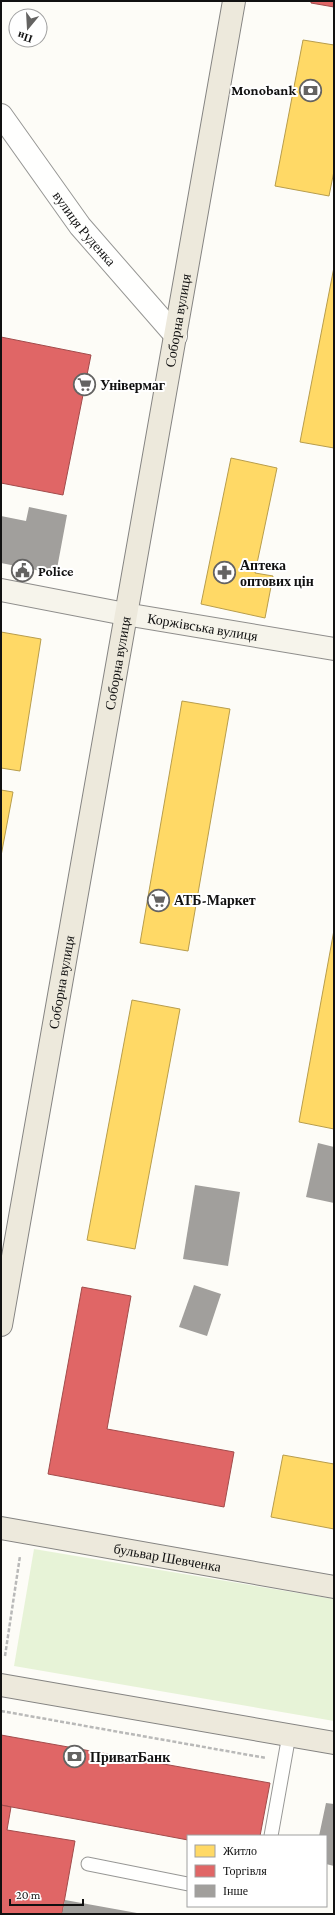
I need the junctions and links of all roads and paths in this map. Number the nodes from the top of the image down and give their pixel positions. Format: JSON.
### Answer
{"nodes":[{"id":1,"x":234,"y":1,"type":"edge"},
{"id":2,"x":1,"y":115,"type":"edge"},
{"id":3,"x":176,"y":336,"type":"junction"},
{"id":4,"x":1,"y":590,"type":"edge"},
{"id":5,"x":125,"y":614,"type":"junction"},
{"id":6,"x":334,"y":649,"type":"edge"},
{"id":7,"x":1,"y":1325,"type":"edge"},
{"id":8,"x":1,"y":1528,"type":"edge"},
{"id":9,"x":21,"y":1550,"type":"dead end"},
{"id":10,"x":334,"y":1587,"type":"edge"},
{"id":11,"x":5,"y":1656,"type":"dead end"},
{"id":12,"x":1,"y":1685,"type":"edge"},
{"id":13,"x":1,"y":1711,"type":"edge"},
{"id":14,"x":288,"y":1735,"type":"junction"},
{"id":15,"x":334,"y":1743,"type":"edge"},
{"id":16,"x":284,"y":1761,"type":"junction"},
{"id":17,"x":271,"y":1835,"type":"edge"},
{"id":18,"x":88,"y":1864,"type":"dead end"},
{"id":19,"x":187,"y":1884,"type":"edge"}],
"edges":[{"from":1,"to":3,"type":"main road","name":"Соборна вулиця"},
{"from":2,"to":3,"type":"street","name":"вулиця Руденка"},
{"from":3,"to":5,"type":"main road","name":"Соборна вулиця"},
{"from":4,"to":5,"type":"street","name":"Коржівська вулиця"},
{"from":5,"to":6,"type":"street","name":"Коржівська вулиця"},
{"from":5,"to":7,"type":"main road","name":"Соборна вулиця"},
{"from":8,"to":10,"type":"main road","name":"бульвар Шевченка"},
{"from":9,"to":11,"type":"path"},
{"from":12,"to":14,"type":"main road"},
{"from":13,"to":16,"type":"path"},
{"from":14,"to":15,"type":"main road"},
{"from":14,"to":16,"type":"lane"},
{"from":16,"to":17,"type":"lane"},
{"from":18,"to":19,"type":"lane"}]}
